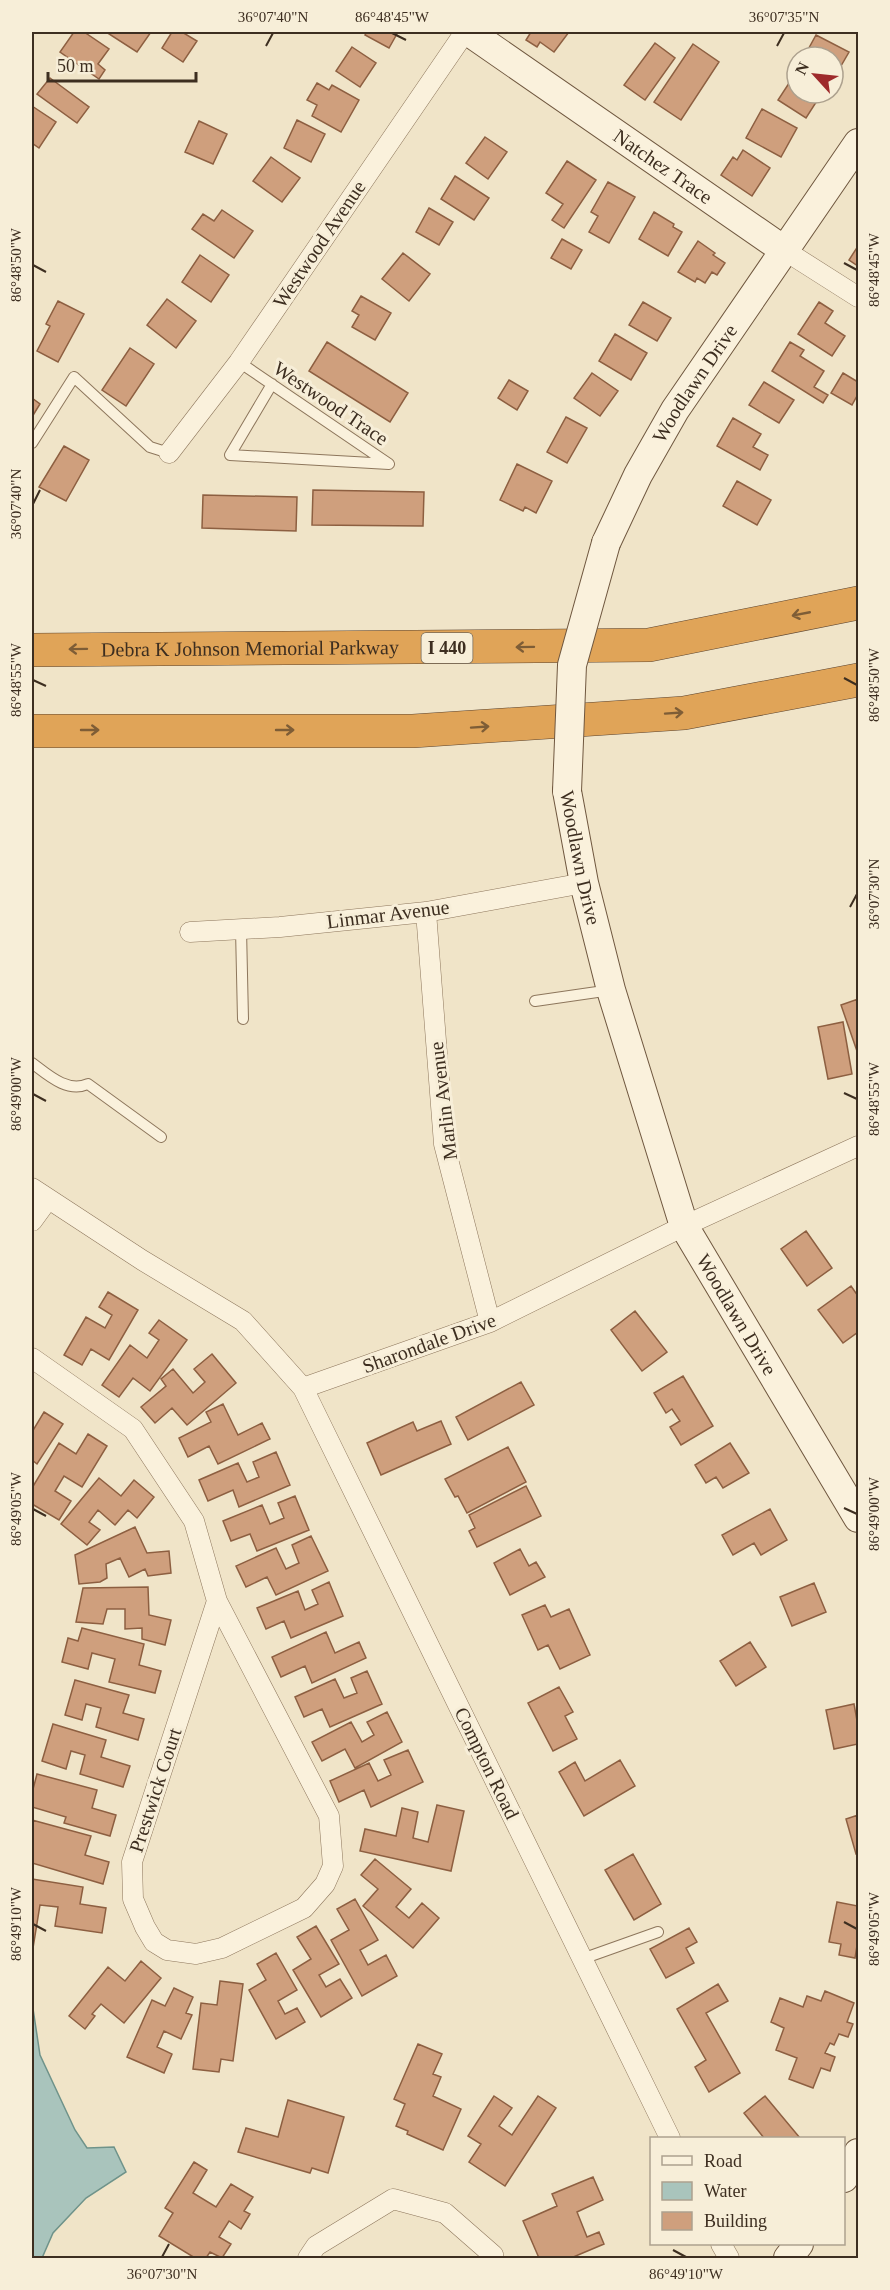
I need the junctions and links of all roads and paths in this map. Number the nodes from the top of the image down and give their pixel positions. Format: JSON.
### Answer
{"nodes":[{"id":1,"x":467,"y":32,"type":"edge"},
{"id":2,"x":858,"y":143,"type":"edge"},
{"id":3,"x":784,"y":250,"type":"junction"},
{"id":4,"x":858,"y":297,"type":"edge"},
{"id":5,"x":239,"y":362,"type":"junction"},
{"id":6,"x":272,"y":384,"type":"junction"},
{"id":7,"x":32,"y":443,"type":"edge"},
{"id":8,"x":169,"y":453,"type":"joint"},
{"id":9,"x":858,"y":603,"type":"edge"},
{"id":10,"x":32,"y":650,"type":"edge"},
{"id":11,"x":858,"y":680,"type":"edge"},
{"id":12,"x":32,"y":731,"type":"edge"},
{"id":13,"x":584,"y":883,"type":"junction"},
{"id":14,"x":426,"y":912,"type":"junction"},
{"id":15,"x":241,"y":929,"type":"junction"},
{"id":16,"x":190,"y":932,"type":"dead end"},
{"id":17,"x":611,"y":990,"type":"junction"},
{"id":18,"x":536,"y":1001,"type":"dead end"},
{"id":19,"x":243,"y":1019,"type":"dead end"},
{"id":20,"x":32,"y":1063,"type":"edge"},
{"id":21,"x":161,"y":1137,"type":"dead end"},
{"id":22,"x":858,"y":1146,"type":"edge"},
{"id":23,"x":32,"y":1188,"type":"edge"},
{"id":24,"x":48,"y":1199,"type":"junction"},
{"id":25,"x":32,"y":1221,"type":"edge"},
{"id":26,"x":684,"y":1226,"type":"junction"},
{"id":27,"x":490,"y":1322,"type":"junction"},
{"id":28,"x":32,"y":1358,"type":"edge"},
{"id":29,"x":303,"y":1388,"type":"junction"},
{"id":30,"x":858,"y":1518,"type":"edge"},
{"id":31,"x":217,"y":1601,"type":"junction"},
{"id":32,"x":658,"y":1932,"type":"dead end"},
{"id":33,"x":582,"y":1959,"type":"junction"},
{"id":34,"x":669,"y":2137,"type":"edge"},
{"id":35,"x":722,"y":2245,"type":"edge"},
{"id":36,"x":798,"y":2245,"type":"edge"},
{"id":37,"x":308,"y":2259,"type":"edge"},
{"id":38,"x":492,"y":2259,"type":"edge"},
{"id":39,"x":729,"y":2259,"type":"edge"},
{"id":40,"x":788,"y":2259,"type":"edge"}],
"edges":[{"from":1,"to":3,"type":"main road","name":"Natchez Trace"},
{"from":1,"to":5,"type":"street","name":"Westwood Avenue"},
{"from":2,"to":3,"type":"main road","name":"Woodlawn Drive"},
{"from":3,"to":4,"type":"street","name":"Natchez Trace"},
{"from":3,"to":13,"type":"main road","name":"Woodlawn Drive","bridge":true},
{"from":5,"to":6,"type":"lane","name":"Westwood Trace"},
{"from":5,"to":8,"type":"street","name":"Westwood Avenue"},
{"from":6,"to":6,"type":"lane","name":"Westwood Trace"},
{"from":7,"to":8,"type":"lane"},
{"from":9,"to":10,"type":"highway","name":"Debra K Johnson Memorial Parkway","number":"I 440","one_way":true},
{"from":12,"to":11,"type":"highway","one_way":true},
{"from":13,"to":14,"type":"street","name":"Linmar Avenue"},
{"from":13,"to":17,"type":"main road","name":"Woodlawn Drive"},
{"from":14,"to":15,"type":"street","name":"Linmar Avenue"},
{"from":14,"to":27,"type":"street","name":"Marlin Avenue"},
{"from":15,"to":16,"type":"street","name":"Linmar Avenue"},
{"from":15,"to":19,"type":"lane"},
{"from":17,"to":18,"type":"lane"},
{"from":17,"to":26,"type":"main road","name":"Woodlawn Drive"},
{"from":20,"to":21,"type":"lane"},
{"from":22,"to":26,"type":"street","name":"Sharondale Drive"},
{"from":23,"to":24,"type":"street"},
{"from":24,"to":25,"type":"street"},
{"from":24,"to":29,"type":"street"},
{"from":26,"to":27,"type":"street","name":"Sharondale Drive"},
{"from":26,"to":30,"type":"main road","name":"Woodlawn Drive"},
{"from":27,"to":29,"type":"street","name":"Sharondale Drive"},
{"from":28,"to":31,"type":"street","name":"Prestwick Court"},
{"from":29,"to":33,"type":"street","name":"Compton Road"},
{"from":31,"to":31,"type":"street","name":"Prestwick Court"},
{"from":32,"to":33,"type":"lane"},
{"from":33,"to":34,"type":"street","name":"Compton Road"},
{"from":35,"to":39,"type":"street"},
{"from":36,"to":40,"type":"main road"},
{"from":37,"to":38,"type":"street"}]}
